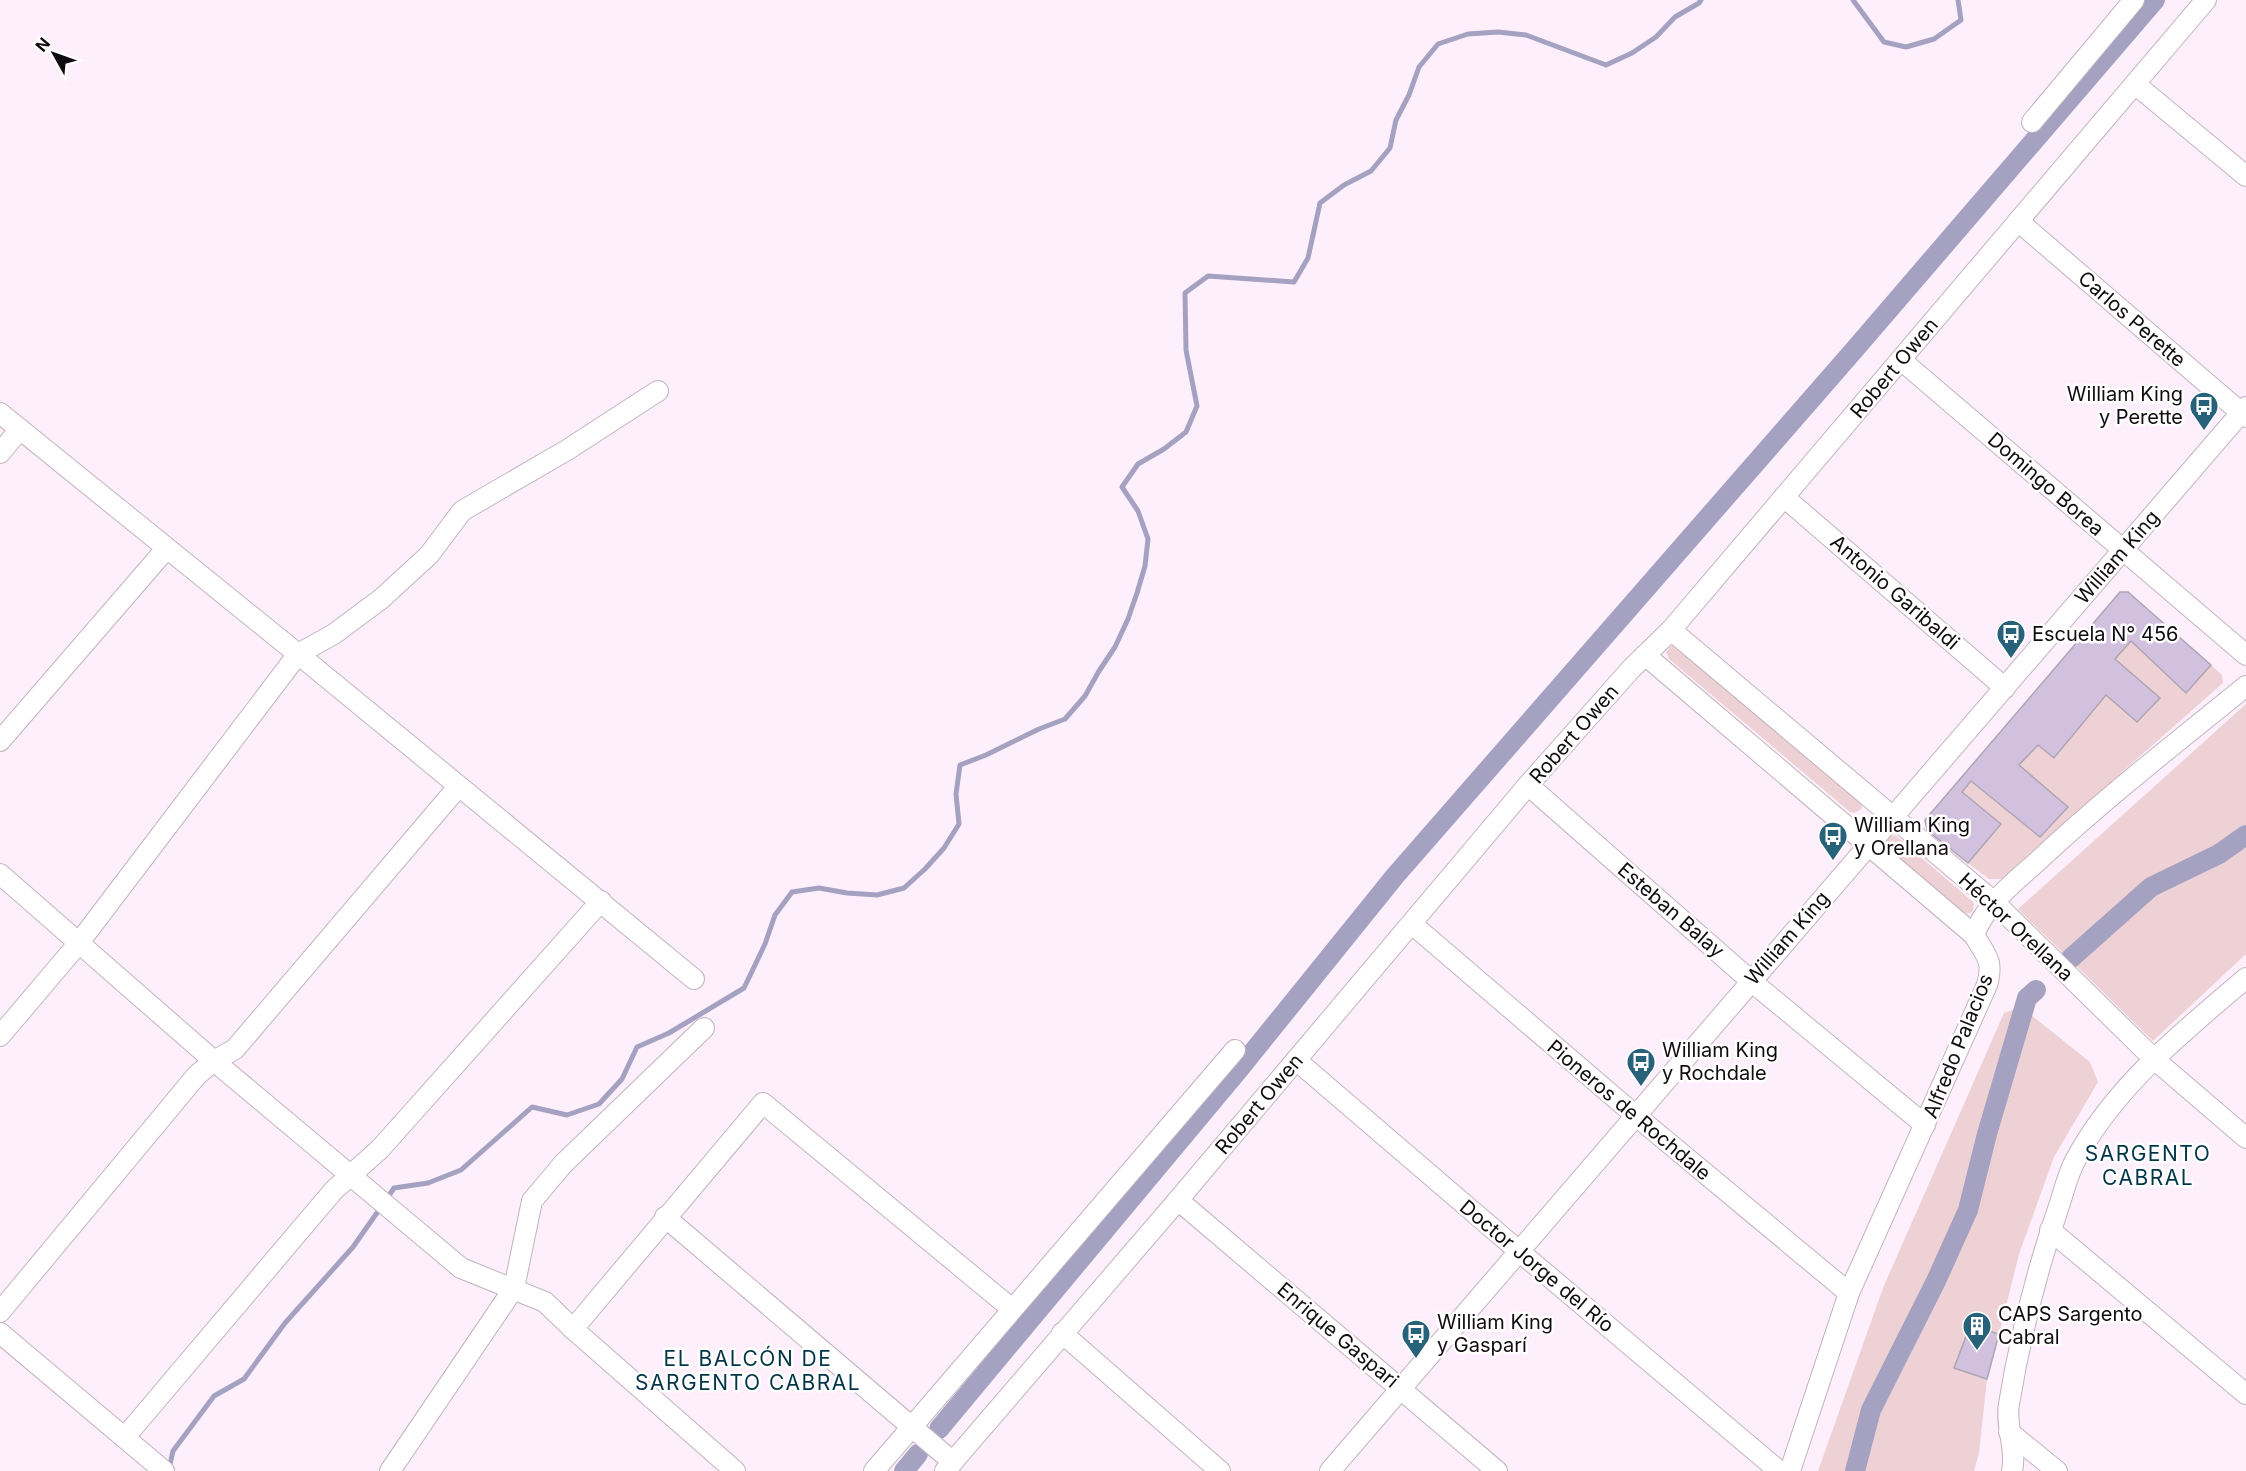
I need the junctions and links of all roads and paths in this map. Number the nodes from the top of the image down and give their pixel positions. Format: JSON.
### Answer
{"nodes":[{"id":1,"x":2134,"y":0,"type":"edge"},
{"id":2,"x":2205,"y":0,"type":"edge"},
{"id":3,"x":2135,"y":84,"type":"junction"},
{"id":4,"x":2032,"y":122,"type":"dead end"},
{"id":5,"x":2246,"y":176,"type":"edge"},
{"id":6,"x":2018,"y":221,"type":"junction"},
{"id":7,"x":1901,"y":360,"type":"junction"},
{"id":8,"x":658,"y":391,"type":"dead end"},
{"id":9,"x":2244,"y":412,"type":"edge"},
{"id":10,"x":0,"y":413,"type":"edge"},
{"id":11,"x":20,"y":429,"type":"junction"},
{"id":12,"x":0,"y":453,"type":"edge"},
{"id":13,"x":1784,"y":496,"type":"junction"},
{"id":14,"x":166,"y":549,"type":"junction"},
{"id":15,"x":2123,"y":551,"type":"junction"},
{"id":16,"x":1671,"y":630,"type":"junction"},
{"id":17,"x":298,"y":654,"type":"junction"},
{"id":18,"x":1645,"y":655,"type":"junction"},
{"id":19,"x":2246,"y":655,"type":"edge"},
{"id":20,"x":2246,"y":686,"type":"edge"},
{"id":21,"x":2005,"y":688,"type":"junction"},
{"id":22,"x":0,"y":741,"type":"edge"},
{"id":23,"x":1528,"y":785,"type":"junction"},
{"id":24,"x":458,"y":787,"type":"junction"},
{"id":25,"x":1893,"y":817,"type":"junction"},
{"id":26,"x":1868,"y":845,"type":"junction"},
{"id":27,"x":0,"y":874,"type":"edge"},
{"id":28,"x":601,"y":901,"type":"junction"},
{"id":29,"x":1994,"y":902,"type":"junction"},
{"id":30,"x":1412,"y":924,"type":"junction"},
{"id":31,"x":1974,"y":935,"type":"junction"},
{"id":32,"x":78,"y":944,"type":"junction"},
{"id":33,"x":2246,"y":978,"type":"edge"},
{"id":34,"x":694,"y":979,"type":"dead end"},
{"id":35,"x":1751,"y":981,"type":"junction"},
{"id":36,"x":704,"y":1028,"type":"dead end"},
{"id":37,"x":0,"y":1036,"type":"edge"},
{"id":38,"x":1235,"y":1050,"type":"dead end"},
{"id":39,"x":2154,"y":1059,"type":"junction"},
{"id":40,"x":1296,"y":1060,"type":"junction"},
{"id":41,"x":214,"y":1061,"type":"junction"},
{"id":42,"x":1635,"y":1115,"type":"junction"},
{"id":43,"x":1925,"y":1125,"type":"junction"},
{"id":44,"x":2246,"y":1138,"type":"edge"},
{"id":45,"x":357,"y":1180,"type":"junction"},
{"id":46,"x":1178,"y":1200,"type":"junction"},
{"id":47,"x":665,"y":1217,"type":"junction"},
{"id":48,"x":2050,"y":1230,"type":"junction"},
{"id":49,"x":1520,"y":1252,"type":"junction"},
{"id":50,"x":514,"y":1288,"type":"junction"},
{"id":51,"x":1849,"y":1293,"type":"junction"},
{"id":52,"x":1012,"y":1309,"type":"junction"},
{"id":53,"x":0,"y":1312,"type":"edge"},
{"id":54,"x":573,"y":1329,"type":"junction"},
{"id":55,"x":0,"y":1333,"type":"edge"},
{"id":56,"x":1062,"y":1333,"type":"junction"},
{"id":57,"x":1401,"y":1388,"type":"junction"},
{"id":58,"x":2246,"y":1394,"type":"edge"},
{"id":59,"x":913,"y":1427,"type":"junction"},
{"id":60,"x":2009,"y":1432,"type":"junction"},
{"id":61,"x":125,"y":1437,"type":"junction"},
{"id":62,"x":949,"y":1466,"type":"edge"},
{"id":63,"x":159,"y":1467,"type":"edge"},
{"id":64,"x":390,"y":1471,"type":"edge"},
{"id":65,"x":735,"y":1471,"type":"edge"},
{"id":66,"x":874,"y":1471,"type":"edge"},
{"id":67,"x":1220,"y":1471,"type":"edge"},
{"id":68,"x":1330,"y":1471,"type":"edge"},
{"id":69,"x":1497,"y":1471,"type":"edge"},
{"id":70,"x":1779,"y":1471,"type":"edge"},
{"id":71,"x":1790,"y":1471,"type":"edge"},
{"id":72,"x":2012,"y":1471,"type":"edge"},
{"id":73,"x":2057,"y":1471,"type":"edge"}],
"edges":[{"from":1,"to":4,"type":"street"},
{"from":2,"to":3,"type":"street","name":"Robert Owen"},
{"from":3,"to":5,"type":"street"},
{"from":3,"to":6,"type":"street","name":"Robert Owen"},
{"from":6,"to":7,"type":"street","name":"Robert Owen"},
{"from":6,"to":9,"type":"street","name":"Carlos Perette"},
{"from":7,"to":13,"type":"street","name":"Robert Owen"},
{"from":7,"to":15,"type":"street","name":"Domingo Borea"},
{"from":8,"to":17,"type":"street"},
{"from":9,"to":15,"type":"street","name":"William King"},
{"from":10,"to":11,"type":"street"},
{"from":11,"to":12,"type":"street"},
{"from":11,"to":14,"type":"street"},
{"from":13,"to":16,"type":"street","name":"Robert Owen"},
{"from":13,"to":21,"type":"street","name":"Antonio Garibaldi"},
{"from":14,"to":17,"type":"street"},
{"from":14,"to":22,"type":"street"},
{"from":15,"to":19,"type":"street","name":"Domingo Borea"},
{"from":15,"to":21,"type":"street","name":"William King"},
{"from":16,"to":18,"type":"street","name":"Robert Owen"},
{"from":16,"to":25,"type":"street","name":"Héctor Orellana"},
{"from":17,"to":24,"type":"street"},
{"from":17,"to":32,"type":"street"},
{"from":18,"to":23,"type":"street","name":"Robert Owen"},
{"from":18,"to":26,"type":"street","name":"Héctor Orellana"},
{"from":20,"to":29,"type":"street"},
{"from":21,"to":25,"type":"street","name":"William King"},
{"from":23,"to":30,"type":"street","name":"Robert Owen"},
{"from":23,"to":35,"type":"street","name":"Esteban Balay"},
{"from":24,"to":28,"type":"street"},
{"from":24,"to":41,"type":"street"},
{"from":25,"to":26,"type":"street","name":"William King"},
{"from":25,"to":29,"type":"street","name":"Héctor Orellana"},
{"from":26,"to":31,"type":"street","name":"Héctor Orellana"},
{"from":26,"to":35,"type":"street","name":"William King"},
{"from":27,"to":32,"type":"street"},
{"from":28,"to":34,"type":"street"},
{"from":28,"to":45,"type":"street"},
{"from":29,"to":31,"type":"street"},
{"from":29,"to":39,"type":"street","name":"Héctor Orellana"},
{"from":30,"to":40,"type":"street","name":"Robert Owen"},
{"from":30,"to":42,"type":"street","name":"Pioneros de Rochdale"},
{"from":31,"to":43,"type":"street","name":"Alfredo Palacios"},
{"from":32,"to":37,"type":"street"},
{"from":32,"to":41,"type":"street"},
{"from":33,"to":39,"type":"street"},
{"from":35,"to":42,"type":"street","name":"William King"},
{"from":35,"to":43,"type":"street","name":"Esteban Balay"},
{"from":36,"to":50,"type":"street"},
{"from":38,"to":52,"type":"street"},
{"from":39,"to":44,"type":"street","name":"Héctor Orellana"},
{"from":39,"to":48,"type":"street"},
{"from":40,"to":46,"type":"street","name":"Robert Owen"},
{"from":40,"to":49,"type":"street","name":"Doctor Jorge del Río"},
{"from":41,"to":45,"type":"street"},
{"from":41,"to":53,"type":"street"},
{"from":42,"to":49,"type":"street","name":"William King"},
{"from":42,"to":51,"type":"street","name":"Pioneros de Rochdale"},
{"from":43,"to":51,"type":"street","name":"Alfredo Palacios"},
{"from":45,"to":50,"type":"street"},
{"from":45,"to":61,"type":"street"},
{"from":46,"to":56,"type":"street","name":"Robert Owen"},
{"from":46,"to":57,"type":"street","name":"Enrique Gaspari"},
{"from":47,"to":52,"type":"street"},
{"from":47,"to":54,"type":"street"},
{"from":47,"to":59,"type":"street"},
{"from":48,"to":58,"type":"street"},
{"from":48,"to":60,"type":"street"},
{"from":49,"to":57,"type":"street","name":"William King"},
{"from":49,"to":70,"type":"street","name":"Doctor Jorge del Río"},
{"from":50,"to":54,"type":"street"},
{"from":50,"to":64,"type":"street"},
{"from":51,"to":71,"type":"street","name":"Alfredo Palacios"},
{"from":52,"to":59,"type":"street"},
{"from":54,"to":65,"type":"street"},
{"from":55,"to":61,"type":"street"},
{"from":56,"to":62,"type":"street","name":"Robert Owen"},
{"from":56,"to":67,"type":"street"},
{"from":57,"to":68,"type":"street","name":"William King"},
{"from":57,"to":69,"type":"street","name":"Enrique Gaspari"},
{"from":59,"to":62,"type":"street"},
{"from":59,"to":66,"type":"street"},
{"from":60,"to":72,"type":"street"},
{"from":60,"to":73,"type":"street"},
{"from":61,"to":63,"type":"street"}]}
